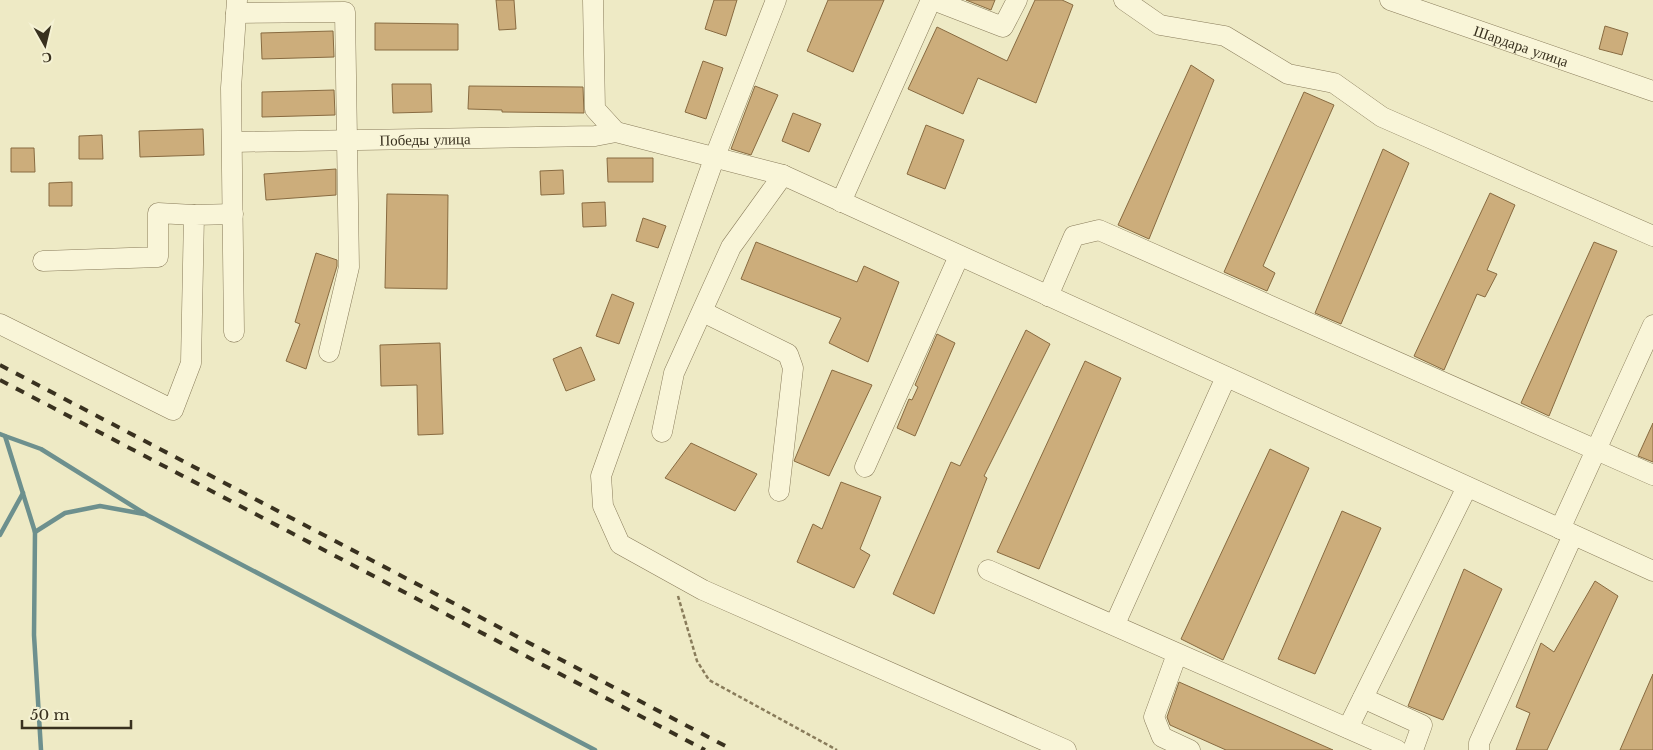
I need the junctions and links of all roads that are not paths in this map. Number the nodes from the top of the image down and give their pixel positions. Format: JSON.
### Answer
{"nodes":[{"id":1,"x":593,"y":0,"type":"edge"},
{"id":2,"x":776,"y":0,"type":"edge"},
{"id":3,"x":932,"y":0,"type":"edge"},
{"id":4,"x":1017,"y":0,"type":"edge"},
{"id":5,"x":1124,"y":0,"type":"edge"},
{"id":6,"x":1390,"y":0,"type":"edge"},
{"id":7,"x":236,"y":6,"type":"edge"},
{"id":8,"x":1653,"y":91,"type":"edge"},
{"id":9,"x":616,"y":132,"type":"junction"},
{"id":10,"x":347,"y":141,"type":"junction"},
{"id":11,"x":233,"y":142,"type":"junction"},
{"id":12,"x":722,"y":161,"type":"junction"},
{"id":13,"x":783,"y":176,"type":"junction"},
{"id":14,"x":841,"y":202,"type":"junction"},
{"id":15,"x":233,"y":214,"type":"junction"},
{"id":16,"x":194,"y":215,"type":"junction"},
{"id":17,"x":1653,"y":236,"type":"edge"},
{"id":18,"x":960,"y":256,"type":"junction"},
{"id":19,"x":43,"y":261,"type":"dead end"},
{"id":20,"x":1048,"y":296,"type":"junction"},
{"id":21,"x":703,"y":312,"type":"junction"},
{"id":22,"x":0,"y":324,"type":"edge"},
{"id":23,"x":1653,"y":325,"type":"edge"},
{"id":24,"x":234,"y":332,"type":"dead end"},
{"id":25,"x":328,"y":352,"type":"dead end"},
{"id":26,"x":1226,"y":377,"type":"junction"},
{"id":27,"x":662,"y":432,"type":"dead end"},
{"id":28,"x":1596,"y":450,"type":"junction"},
{"id":29,"x":865,"y":467,"type":"dead end"},
{"id":30,"x":1653,"y":475,"type":"edge"},
{"id":31,"x":1467,"y":487,"type":"junction"},
{"id":32,"x":779,"y":491,"type":"dead end"},
{"id":33,"x":1566,"y":532,"type":"junction"},
{"id":34,"x":988,"y":570,"type":"dead end"},
{"id":35,"x":1653,"y":571,"type":"edge"},
{"id":36,"x":1115,"y":624,"type":"junction"},
{"id":37,"x":1177,"y":654,"type":"junction"},
{"id":38,"x":1363,"y":698,"type":"junction"},
{"id":39,"x":1348,"y":728,"type":"junction"},
{"id":40,"x":1066,"y":750,"type":"edge"},
{"id":41,"x":1190,"y":750,"type":"edge"},
{"id":42,"x":1397,"y":750,"type":"edge"},
{"id":43,"x":1413,"y":750,"type":"edge"},
{"id":44,"x":1479,"y":750,"type":"edge"}],
"edges":[{"from":1,"to":9,"type":"street"},
{"from":2,"to":12,"type":"street"},
{"from":3,"to":4,"type":"street"},
{"from":3,"to":14,"type":"street"},
{"from":5,"to":17,"type":"street"},
{"from":6,"to":8,"type":"street","name":"Шардара улица"},
{"from":7,"to":10,"type":"street"},
{"from":7,"to":11,"type":"street"},
{"from":9,"to":10,"type":"street","name":"Победы улица"},
{"from":9,"to":12,"type":"street"},
{"from":10,"to":11,"type":"street","name":"Победы улица"},
{"from":10,"to":25,"type":"street"},
{"from":11,"to":15,"type":"street"},
{"from":12,"to":13,"type":"street"},
{"from":12,"to":40,"type":"street"},
{"from":13,"to":14,"type":"street"},
{"from":13,"to":21,"type":"street"},
{"from":14,"to":18,"type":"street"},
{"from":15,"to":16,"type":"street"},
{"from":15,"to":24,"type":"street"},
{"from":16,"to":19,"type":"street"},
{"from":16,"to":22,"type":"street"},
{"from":18,"to":20,"type":"street"},
{"from":18,"to":29,"type":"street"},
{"from":20,"to":26,"type":"street"},
{"from":20,"to":28,"type":"street"},
{"from":21,"to":27,"type":"street"},
{"from":21,"to":32,"type":"street"},
{"from":23,"to":28,"type":"street"},
{"from":26,"to":31,"type":"street"},
{"from":26,"to":36,"type":"street"},
{"from":28,"to":30,"type":"street"},
{"from":28,"to":33,"type":"street"},
{"from":31,"to":33,"type":"street"},
{"from":31,"to":38,"type":"street"},
{"from":33,"to":35,"type":"street"},
{"from":33,"to":44,"type":"street"},
{"from":34,"to":36,"type":"street"},
{"from":36,"to":37,"type":"street"},
{"from":37,"to":39,"type":"street"},
{"from":37,"to":41,"type":"street"},
{"from":38,"to":39,"type":"street"},
{"from":38,"to":43,"type":"street"},
{"from":39,"to":42,"type":"street"}]}
